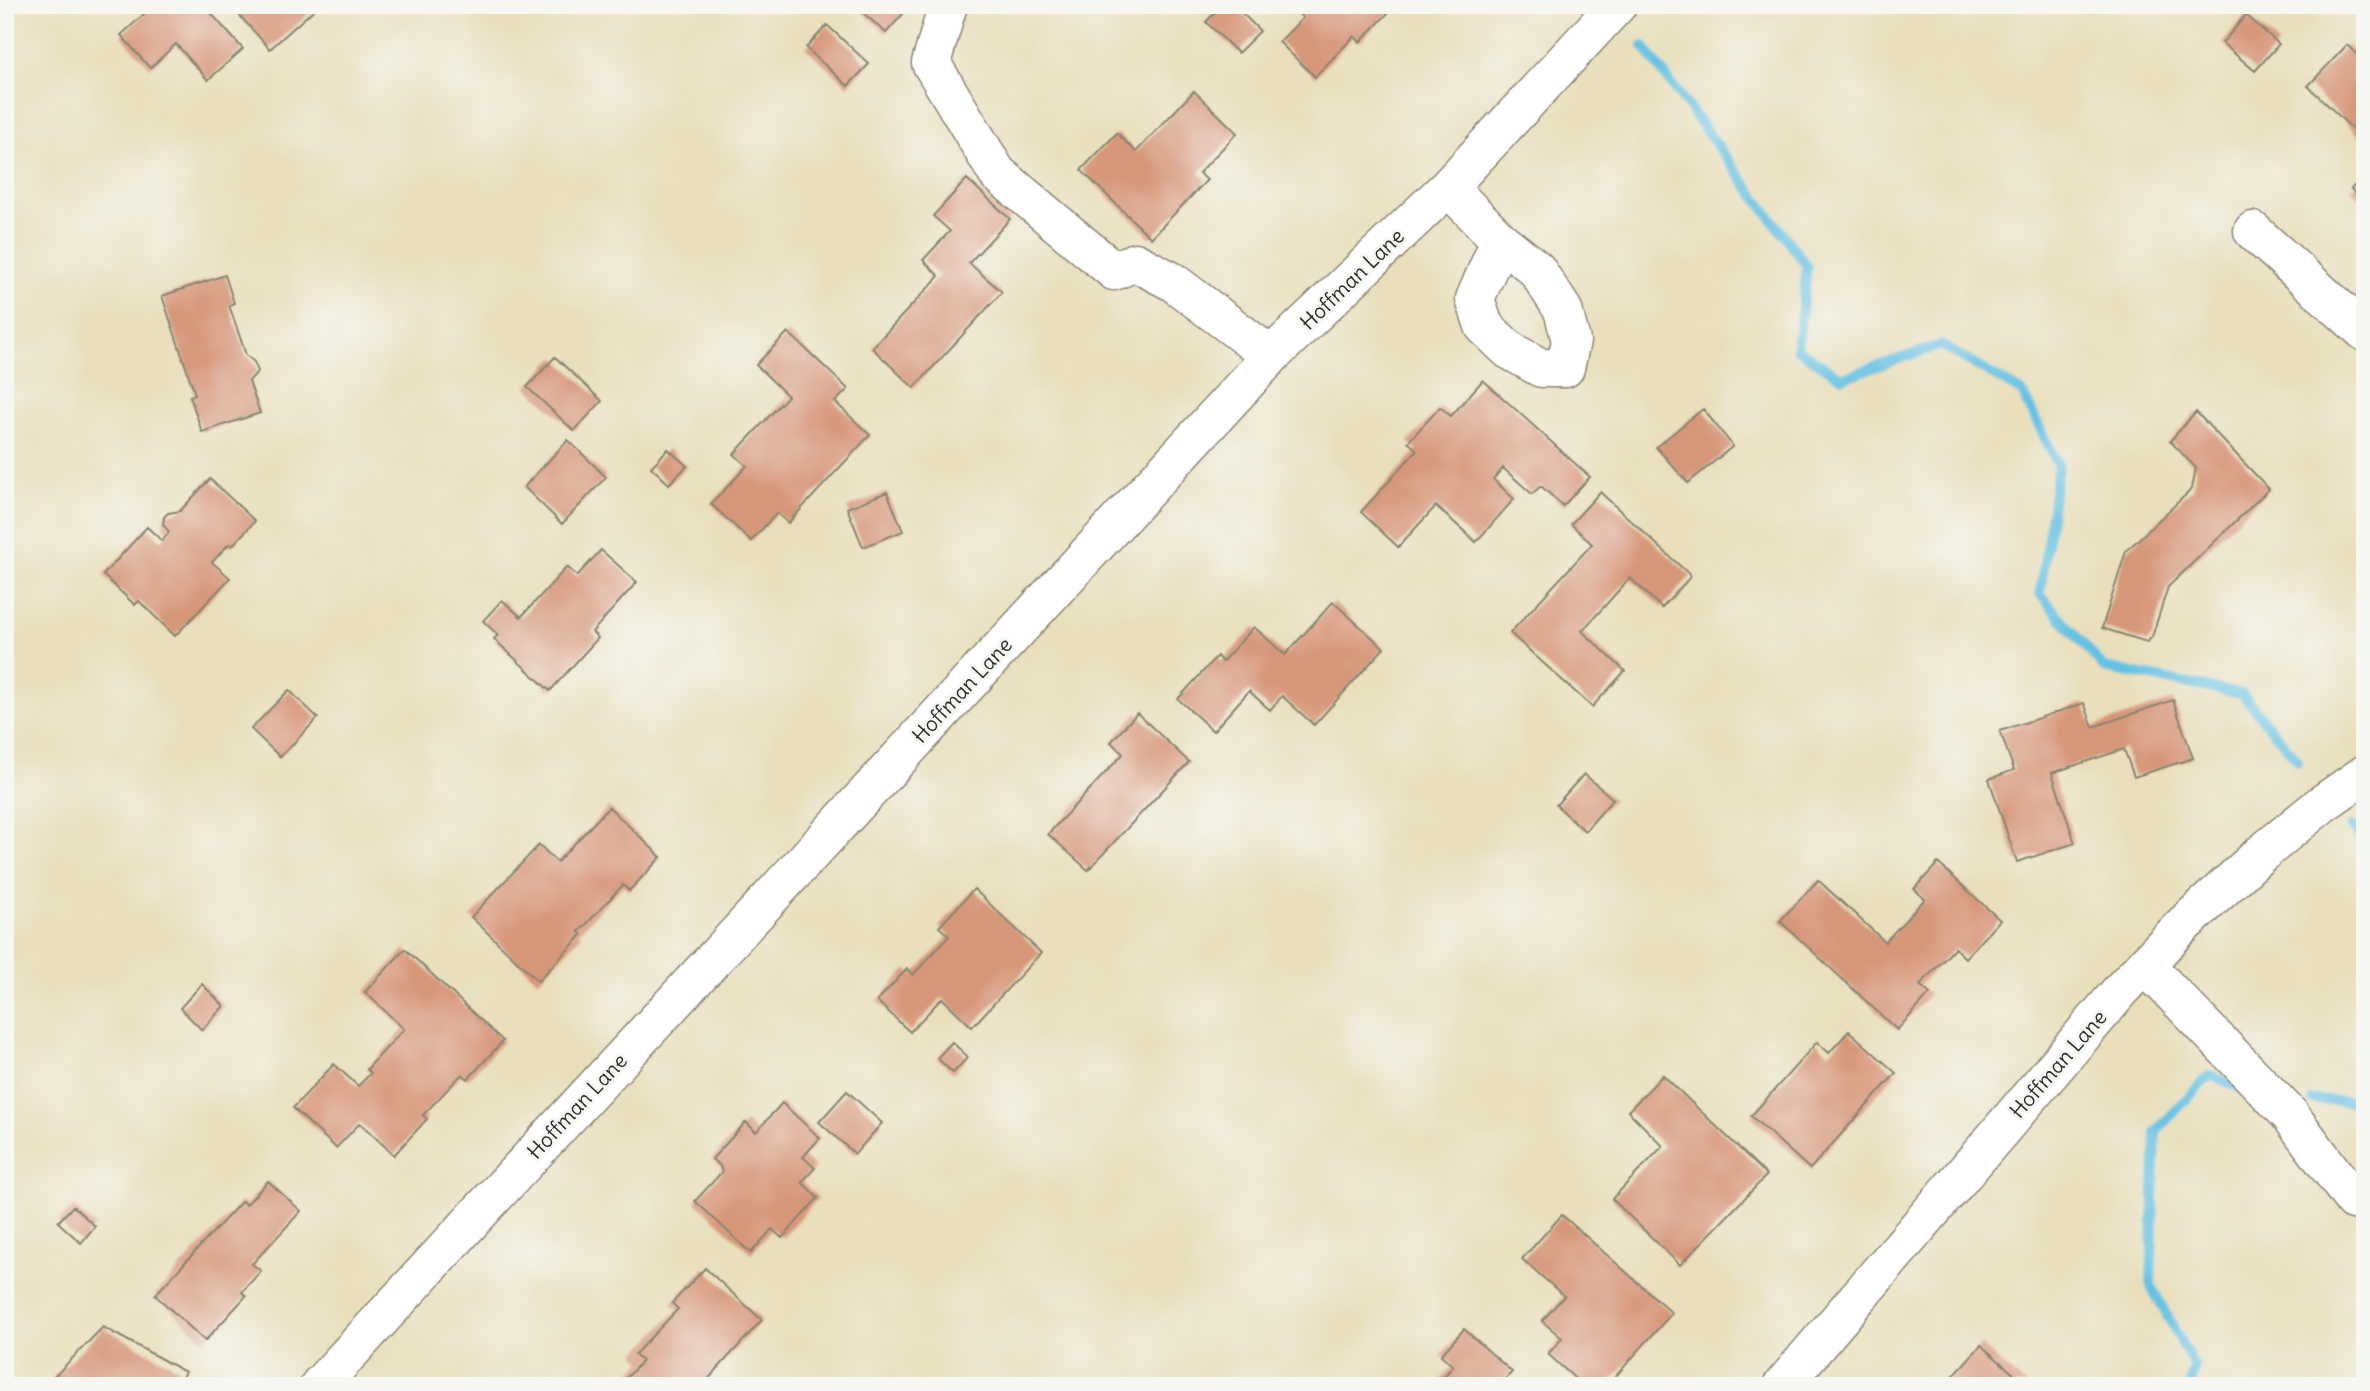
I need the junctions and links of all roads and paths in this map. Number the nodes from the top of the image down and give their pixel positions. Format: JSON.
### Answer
{"nodes":[{"id":1,"x":948,"y":5,"type":"edge"},
{"id":2,"x":1616,"y":5,"type":"edge"},
{"id":3,"x":1448,"y":187,"type":"junction"},
{"id":4,"x":2253,"y":231,"type":"dead end"},
{"id":5,"x":1500,"y":240,"type":"dead end"},
{"id":6,"x":2365,"y":332,"type":"edge"},
{"id":7,"x":1272,"y":356,"type":"junction"},
{"id":8,"x":2365,"y":774,"type":"edge"},
{"id":9,"x":2145,"y":965,"type":"junction"},
{"id":10,"x":2365,"y":1202,"type":"edge"},
{"id":11,"x":319,"y":1386,"type":"edge"},
{"id":12,"x":1782,"y":1386,"type":"edge"}],
"edges":[{"from":1,"to":7,"type":"street"},
{"from":2,"to":3,"type":"street","name":"Hoffman Lane"},
{"from":3,"to":5,"type":"street"},
{"from":3,"to":7,"type":"street","name":"Hoffman Lane"},
{"from":4,"to":6,"type":"street"},
{"from":7,"to":11,"type":"street","name":"Hoffman Lane"},
{"from":8,"to":9,"type":"street","name":"Hoffman Lane"},
{"from":9,"to":10,"type":"street"},
{"from":9,"to":12,"type":"street","name":"Hoffman Lane"}]}
